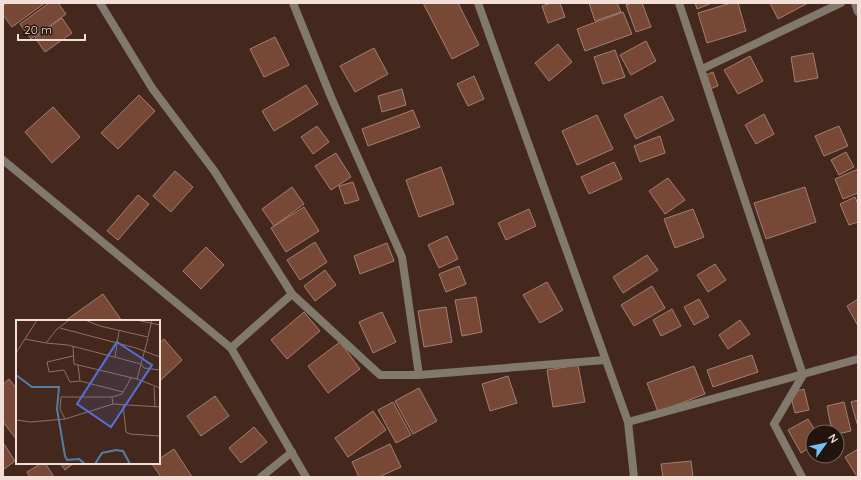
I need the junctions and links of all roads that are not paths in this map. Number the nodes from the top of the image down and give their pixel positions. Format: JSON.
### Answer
{"nodes":[{"id":1,"x":100,"y":3,"type":"edge"},
{"id":2,"x":293,"y":3,"type":"edge"},
{"id":3,"x":478,"y":3,"type":"edge"},
{"id":4,"x":679,"y":3,"type":"edge"},
{"id":5,"x":841,"y":3,"type":"edge"},
{"id":6,"x":855,"y":3,"type":"edge"},
{"id":7,"x":858,"y":12,"type":"edge"},
{"id":8,"x":702,"y":69,"type":"junction"},
{"id":9,"x":3,"y":160,"type":"edge"},
{"id":10,"x":292,"y":294,"type":"junction"},
{"id":11,"x":231,"y":348,"type":"junction"},
{"id":12,"x":858,"y":359,"type":"edge"},
{"id":13,"x":605,"y":360,"type":"junction"},
{"id":14,"x":419,"y":375,"type":"junction"},
{"id":15,"x":803,"y":375,"type":"junction"},
{"id":16,"x":628,"y":422,"type":"junction"},
{"id":17,"x":292,"y":452,"type":"junction"},
{"id":18,"x":261,"y":477,"type":"edge"},
{"id":19,"x":306,"y":477,"type":"edge"},
{"id":20,"x":634,"y":477,"type":"edge"},
{"id":21,"x":802,"y":477,"type":"edge"}],
"edges":[{"from":1,"to":10,"type":"street"},
{"from":2,"to":14,"type":"street"},
{"from":3,"to":13,"type":"street"},
{"from":4,"to":8,"type":"street"},
{"from":5,"to":8,"type":"street"},
{"from":6,"to":7,"type":"street"},
{"from":8,"to":15,"type":"street"},
{"from":9,"to":11,"type":"street"},
{"from":10,"to":11,"type":"street"},
{"from":10,"to":14,"type":"street"},
{"from":11,"to":17,"type":"street"},
{"from":12,"to":15,"type":"street"},
{"from":13,"to":14,"type":"street"},
{"from":13,"to":16,"type":"street"},
{"from":15,"to":16,"type":"street"},
{"from":15,"to":21,"type":"street"},
{"from":16,"to":20,"type":"street"},
{"from":17,"to":18,"type":"street"},
{"from":17,"to":19,"type":"street"}]}
